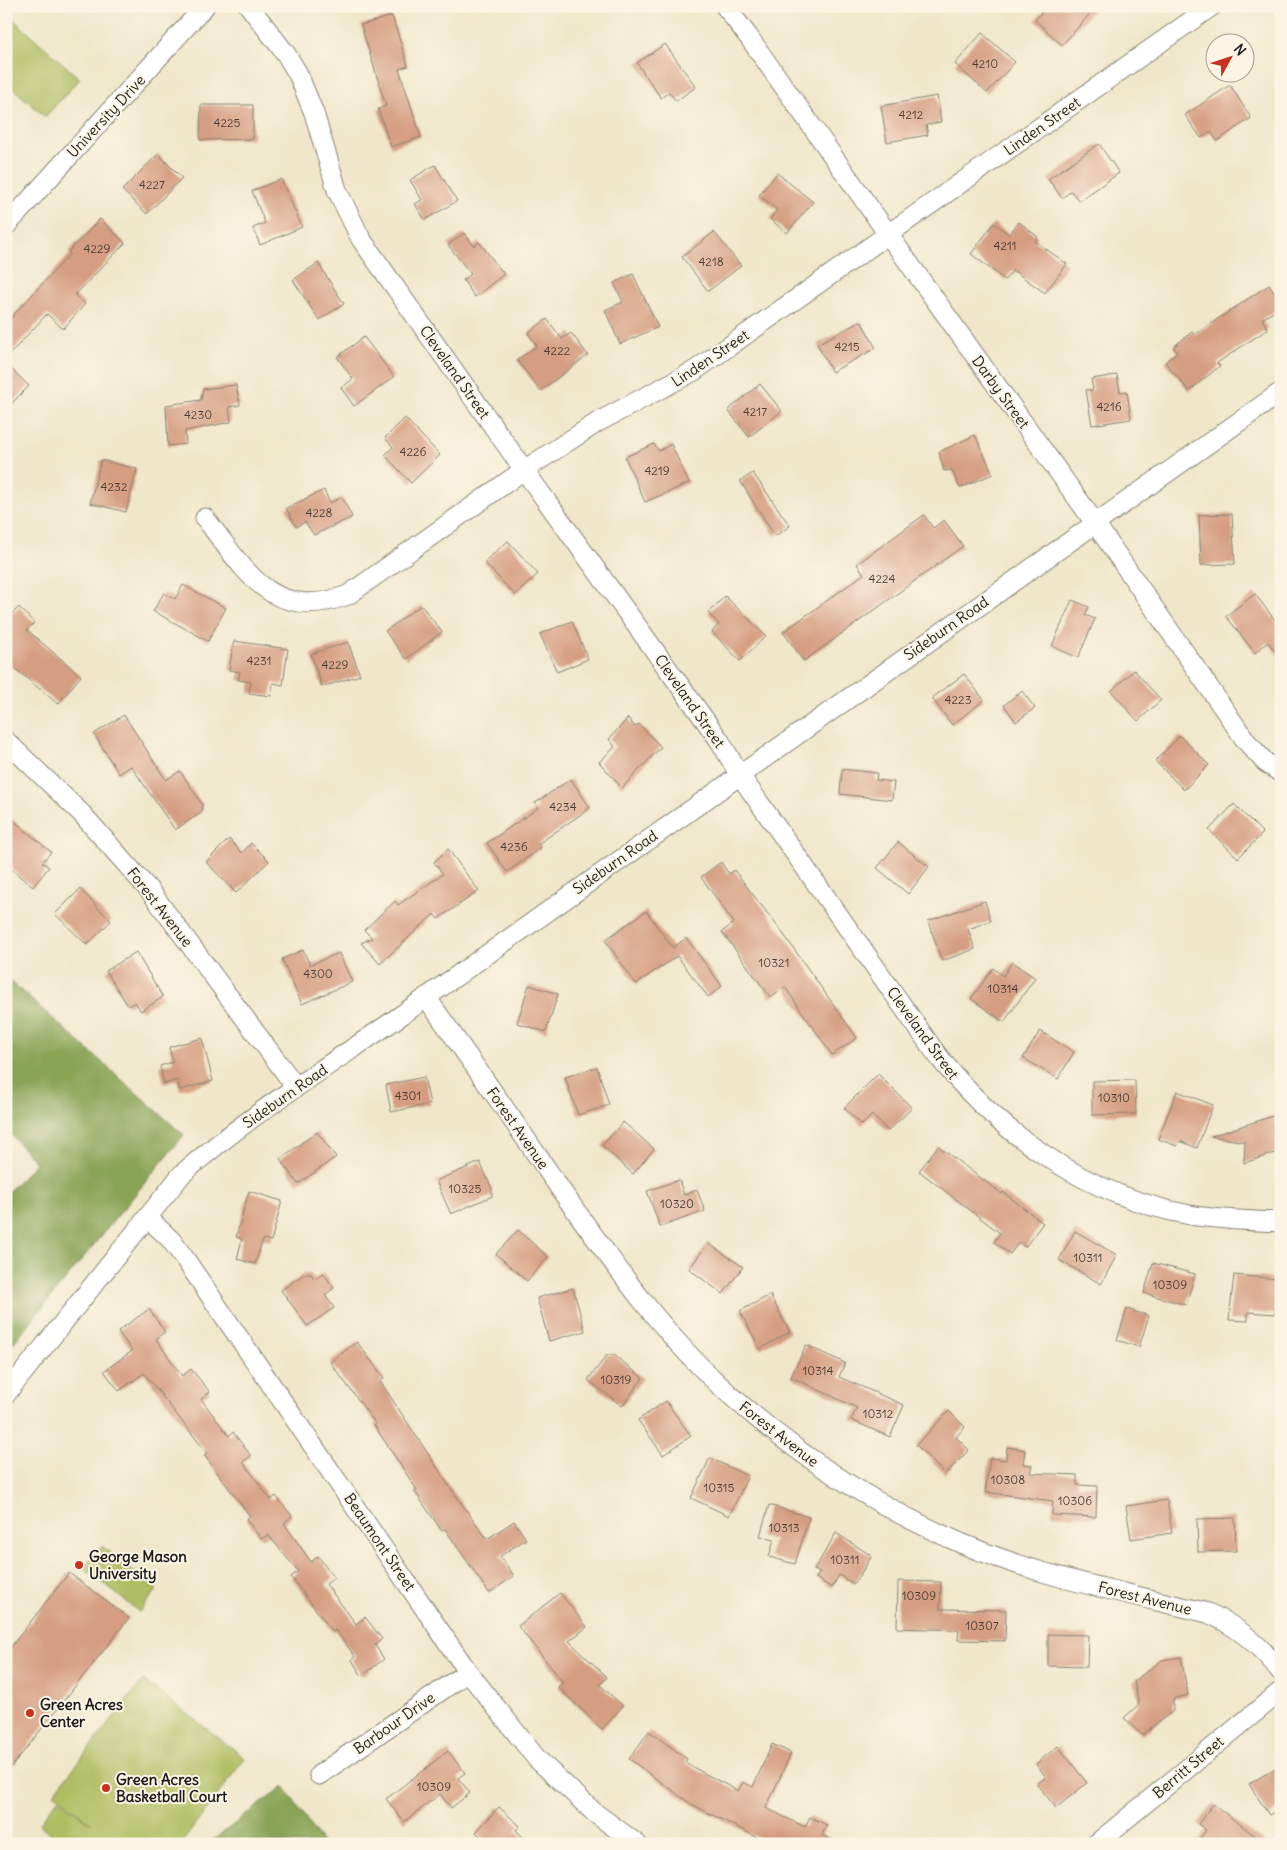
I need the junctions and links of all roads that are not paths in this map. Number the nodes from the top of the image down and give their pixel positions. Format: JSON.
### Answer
{"nodes":[{"id":1,"x":205,"y":6,"type":"edge"},
{"id":2,"x":249,"y":6,"type":"edge"},
{"id":3,"x":725,"y":6,"type":"edge"},
{"id":4,"x":1212,"y":6,"type":"edge"},
{"id":5,"x":6,"y":226,"type":"edge"},
{"id":6,"x":888,"y":234,"type":"junction"},
{"id":7,"x":1281,"y":392,"type":"edge"},
{"id":8,"x":524,"y":470,"type":"junction"},
{"id":9,"x":205,"y":518,"type":"dead end"},
{"id":10,"x":1096,"y":523,"type":"junction"},
{"id":11,"x":6,"y":741,"type":"edge"},
{"id":12,"x":739,"y":774,"type":"junction"},
{"id":13,"x":1281,"y":774,"type":"edge"},
{"id":14,"x":426,"y":997,"type":"junction"},
{"id":15,"x":296,"y":1087,"type":"junction"},
{"id":16,"x":148,"y":1218,"type":"junction"},
{"id":17,"x":1281,"y":1222,"type":"edge"},
{"id":18,"x":6,"y":1394,"type":"edge"},
{"id":19,"x":468,"y":1672,"type":"junction"},
{"id":20,"x":1281,"y":1672,"type":"edge"},
{"id":21,"x":1281,"y":1691,"type":"edge"},
{"id":22,"x":319,"y":1774,"type":"dead end"},
{"id":23,"x":637,"y":1844,"type":"edge"},
{"id":24,"x":1096,"y":1844,"type":"edge"}],
"edges":[{"from":1,"to":5,"type":"street","name":"University Drive"},
{"from":2,"to":8,"type":"street","name":"Cleveland Street"},
{"from":3,"to":6,"type":"street","name":"Darby Street"},
{"from":4,"to":6,"type":"street","name":"Linden Street"},
{"from":6,"to":8,"type":"street","name":"Linden Street"},
{"from":6,"to":10,"type":"street","name":"Darby Street"},
{"from":7,"to":10,"type":"street","name":"Sideburn Road"},
{"from":8,"to":9,"type":"street","name":"Linden Street"},
{"from":8,"to":12,"type":"street","name":"Cleveland Street"},
{"from":10,"to":12,"type":"street","name":"Sideburn Road"},
{"from":10,"to":13,"type":"street","name":"Darby Street"},
{"from":11,"to":15,"type":"street","name":"Forest Avenue"},
{"from":12,"to":14,"type":"street","name":"Sideburn Road"},
{"from":12,"to":17,"type":"street","name":"Cleveland Street"},
{"from":14,"to":15,"type":"street","name":"Sideburn Road"},
{"from":14,"to":20,"type":"street","name":"Forest Avenue"},
{"from":15,"to":16,"type":"street","name":"Sideburn Road"},
{"from":16,"to":18,"type":"street","name":"Sideburn Road"},
{"from":16,"to":19,"type":"street","name":"Beaumont Street"},
{"from":19,"to":22,"type":"street","name":"Barbour Drive"},
{"from":19,"to":23,"type":"street","name":"Beaumont Street"},
{"from":21,"to":24,"type":"street","name":"Berritt Street"}]}
